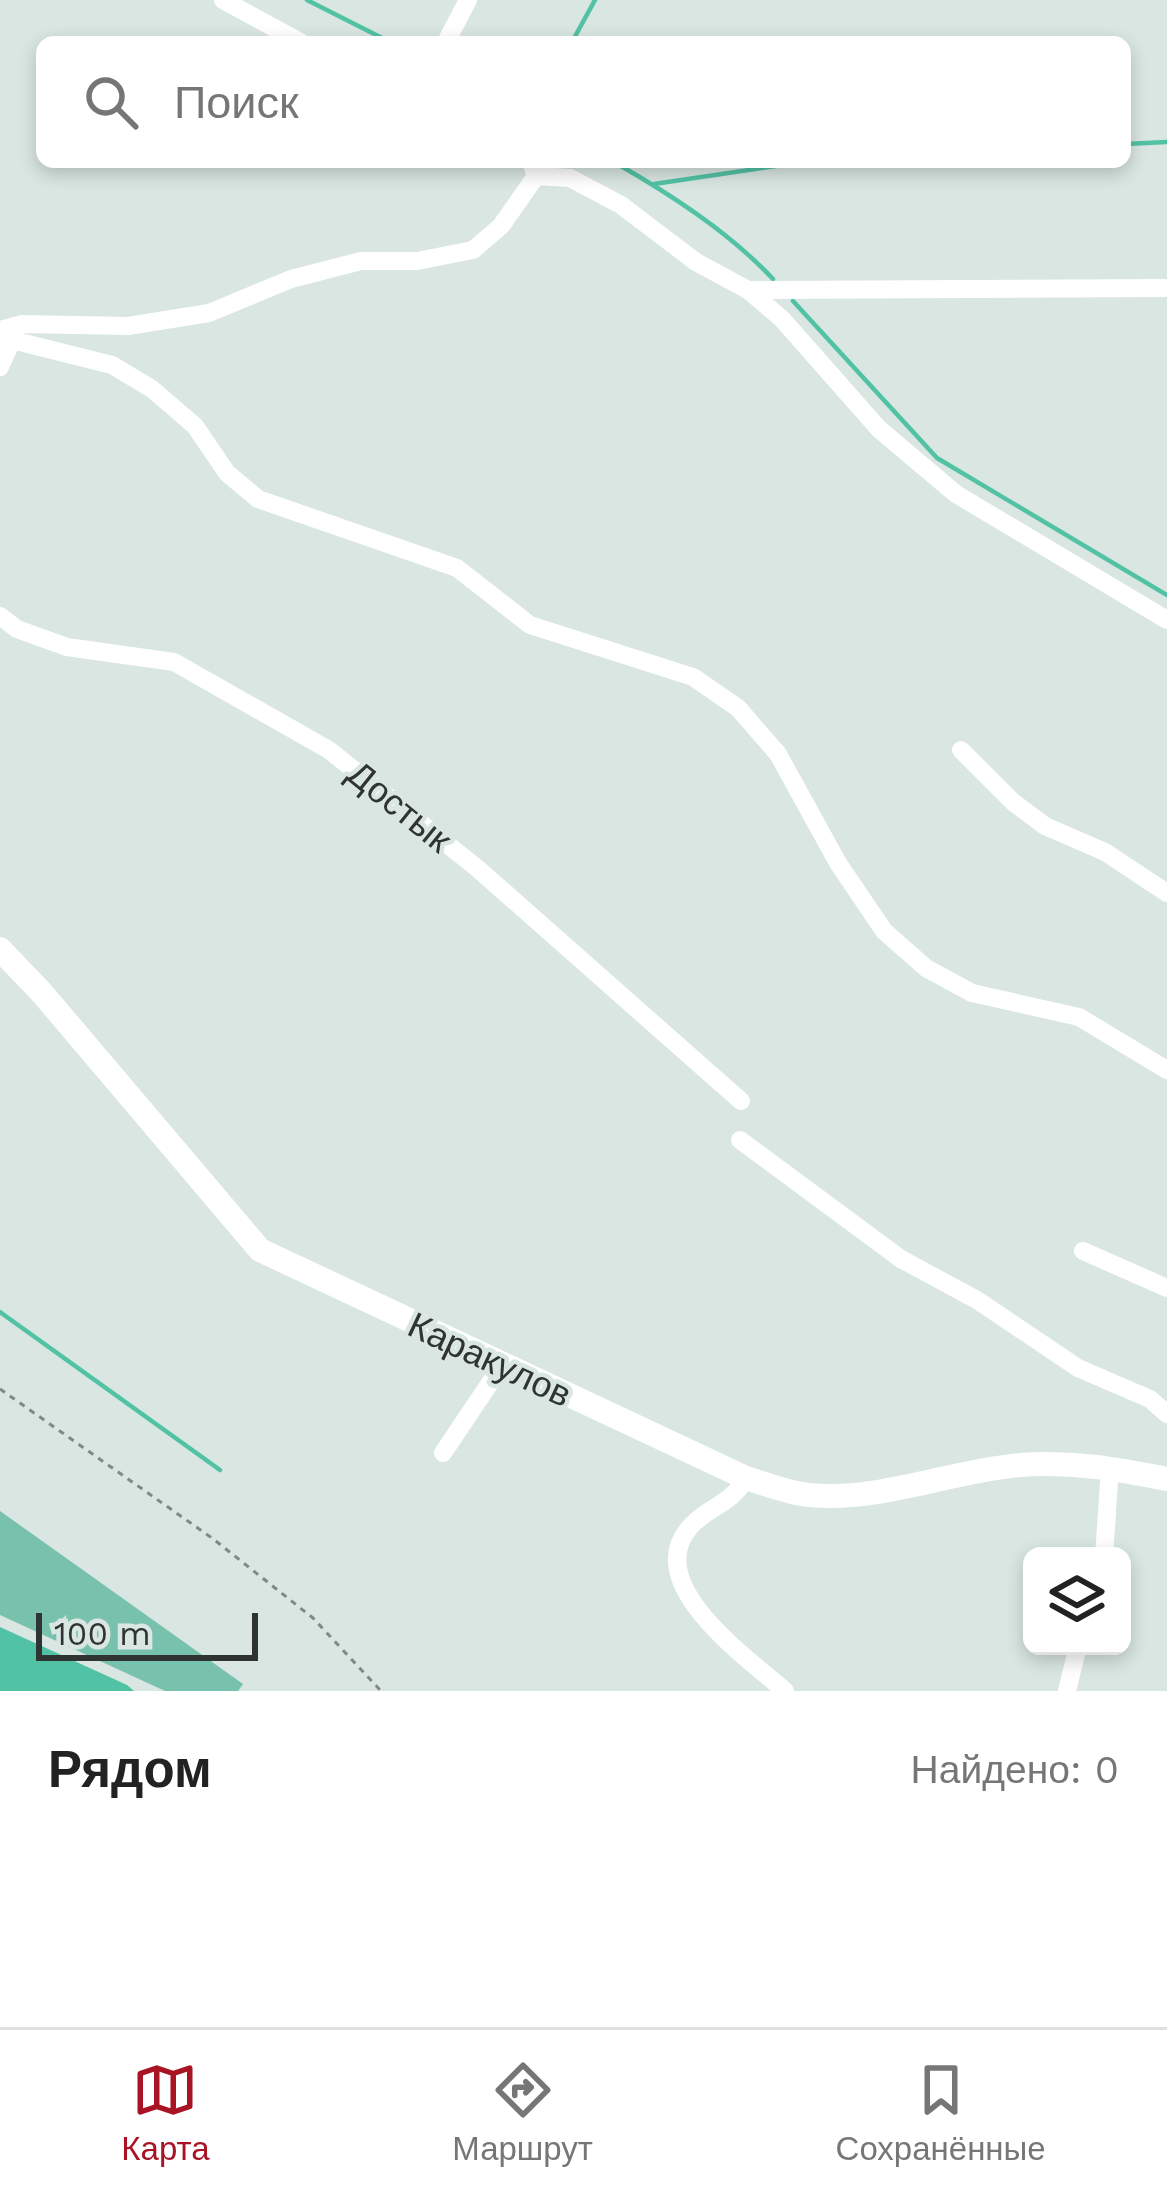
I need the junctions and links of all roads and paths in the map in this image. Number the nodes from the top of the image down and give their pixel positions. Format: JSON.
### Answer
{"nodes":[{"id":1,"x":223,"y":0,"type":"edge"},
{"id":2,"x":468,"y":0,"type":"edge"},
{"id":3,"x":289,"y":36,"type":"edge"},
{"id":4,"x":449,"y":36,"type":"edge"},
{"id":5,"x":533,"y":169,"type":"edge"},
{"id":6,"x":1167,"y":288,"type":"edge"},
{"id":7,"x":748,"y":290,"type":"junction"},
{"id":8,"x":4,"y":334,"type":"edge"},
{"id":9,"x":0,"y":367,"type":"edge"},
{"id":10,"x":0,"y":616,"type":"edge"},
{"id":11,"x":1167,"y":620,"type":"edge"},
{"id":12,"x":961,"y":749,"type":"dead end"},
{"id":13,"x":1167,"y":893,"type":"edge"},
{"id":14,"x":0,"y":949,"type":"edge"},
{"id":15,"x":1167,"y":1070,"type":"edge"},
{"id":16,"x":741,"y":1101,"type":"dead end"},
{"id":17,"x":740,"y":1140,"type":"dead end"},
{"id":18,"x":1083,"y":1251,"type":"dead end"},
{"id":19,"x":1167,"y":1288,"type":"edge"},
{"id":20,"x":502,"y":1365,"type":"junction"},
{"id":21,"x":0,"y":1389,"type":"edge"},
{"id":22,"x":1167,"y":1414,"type":"edge"},
{"id":23,"x":443,"y":1453,"type":"dead end"},
{"id":24,"x":1110,"y":1468,"type":"junction"},
{"id":25,"x":746,"y":1478,"type":"junction"},
{"id":26,"x":1167,"y":1479,"type":"edge"},
{"id":27,"x":1105,"y":1547,"type":"edge"},
{"id":28,"x":1076,"y":1655,"type":"edge"},
{"id":29,"x":381,"y":1691,"type":"edge"},
{"id":30,"x":785,"y":1691,"type":"edge"},
{"id":31,"x":1067,"y":1691,"type":"edge"}],
"edges":[{"from":1,"to":3,"type":"street"},
{"from":2,"to":4,"type":"street"},
{"from":5,"to":7,"type":"street"},
{"from":5,"to":8,"type":"street"},
{"from":6,"to":7,"type":"street"},
{"from":7,"to":11,"type":"street"},
{"from":8,"to":9,"type":"street"},
{"from":8,"to":15,"type":"street"},
{"from":10,"to":16,"type":"street","name":"Достык"},
{"from":12,"to":13,"type":"street"},
{"from":14,"to":20,"type":"main road","name":"Каракулов"},
{"from":17,"to":22,"type":"street"},
{"from":18,"to":19,"type":"street"},
{"from":20,"to":23,"type":"street"},
{"from":20,"to":25,"type":"main road","name":"Каракулов"},
{"from":21,"to":29,"type":"path"},
{"from":24,"to":25,"type":"main road","name":"Каракулов"},
{"from":24,"to":26,"type":"main road","name":"Каракулов"},
{"from":24,"to":27,"type":"street"},
{"from":25,"to":30,"type":"street"},
{"from":28,"to":31,"type":"street"}]}
